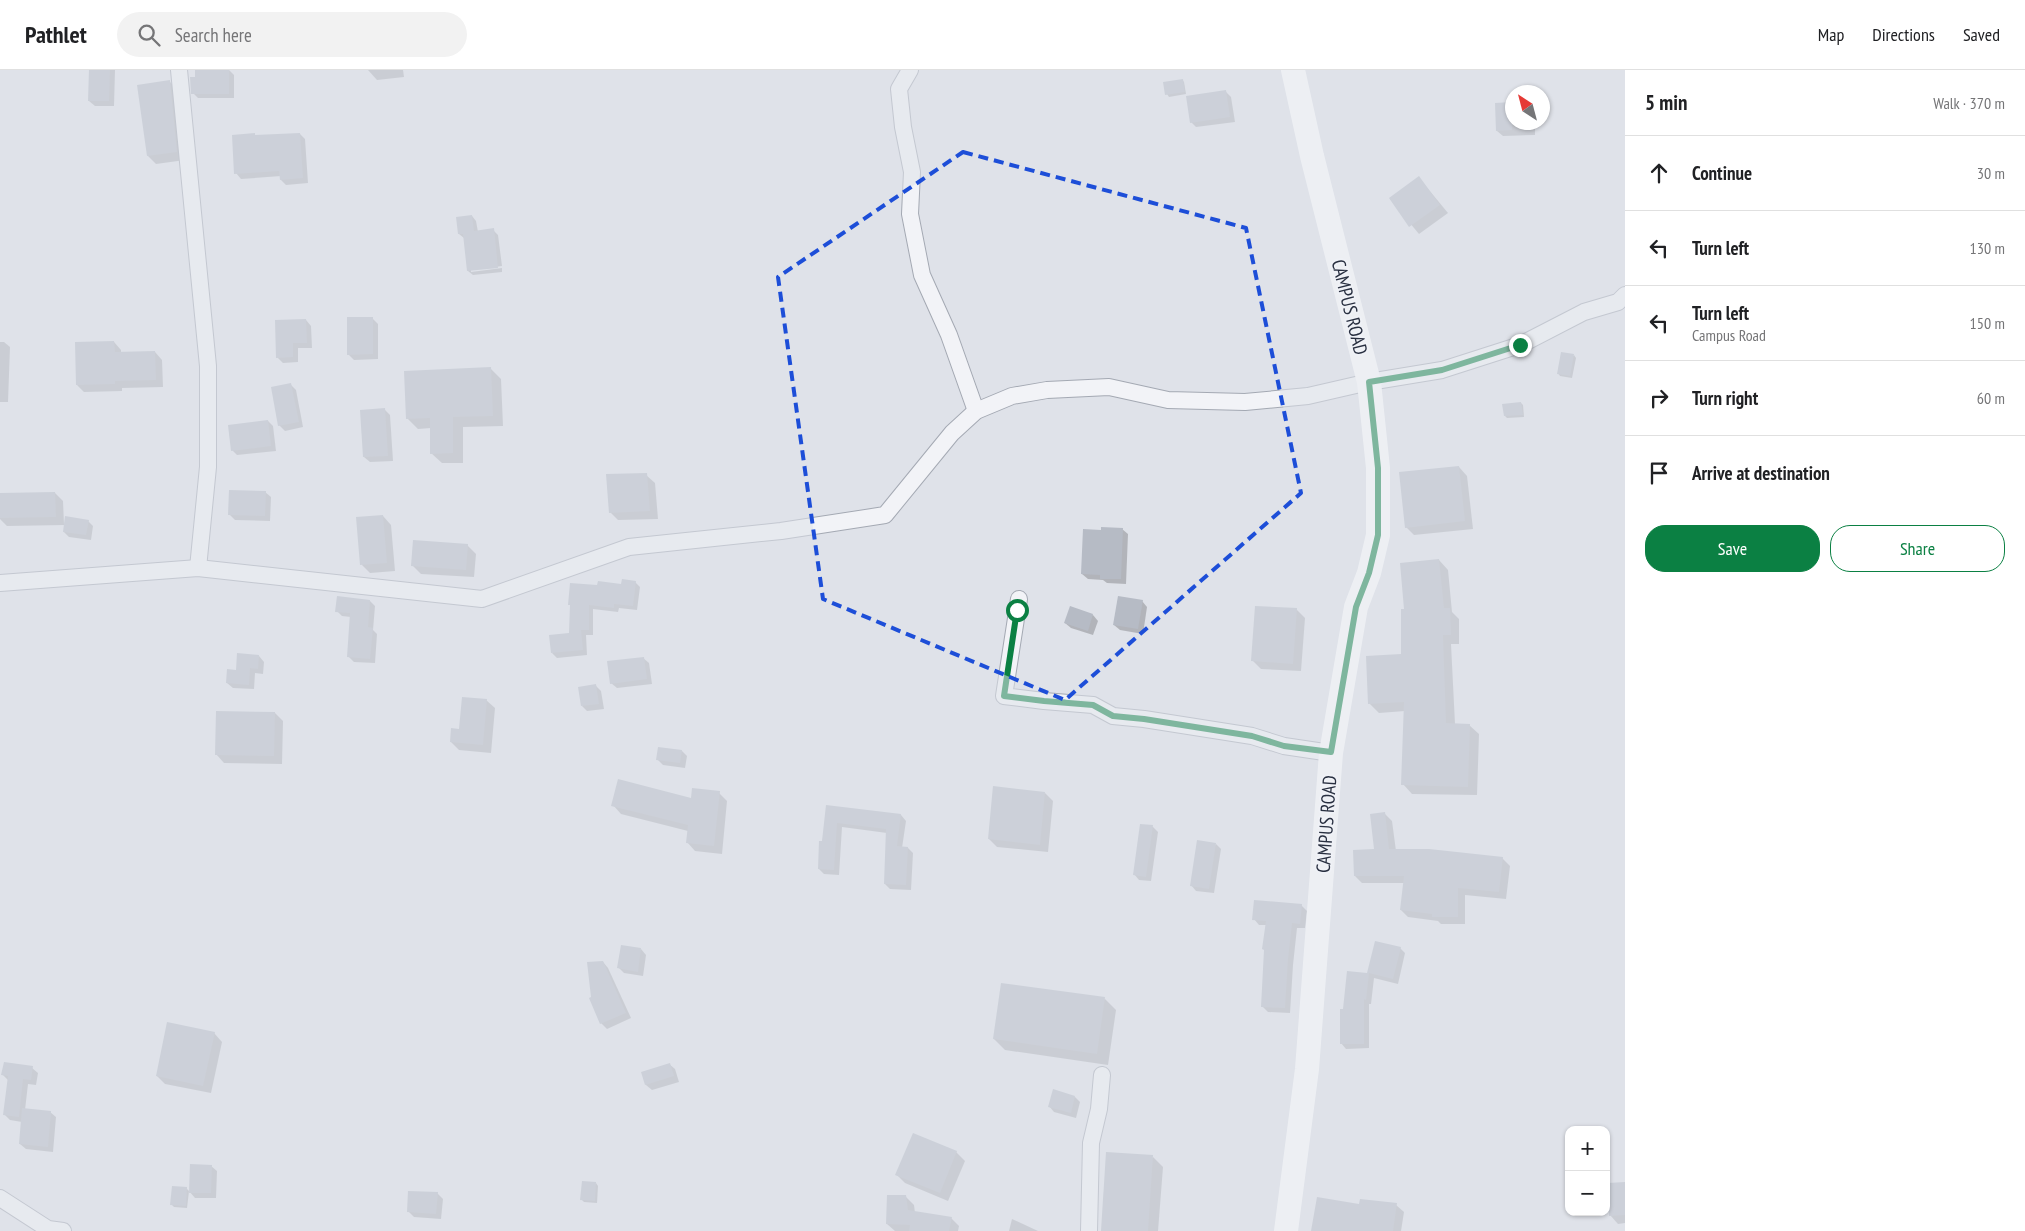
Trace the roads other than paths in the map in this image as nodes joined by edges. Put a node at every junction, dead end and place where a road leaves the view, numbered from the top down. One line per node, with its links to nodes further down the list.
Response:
1 (179, 70): 7 (street)
2 (910, 70): 6 (street)
3 (1293, 70): 5 (street, CAMPUS ROAD)
4 (1625, 295): 5 (street)
5 (1369, 382): 6 (street); 10 (street, CAMPUS ROAD)
6 (976, 411): 7 (street)
7 (198, 568): 8 (street)
8 (0, 582)
9 (1020, 599): 10 (street)
10 (1331, 752): 15 (street, CAMPUS ROAD)
11 (1102, 1075): 14 (street)
12 (0, 1198): 13 (street)
13 (63, 1231)
14 (1090, 1231)
15 (1286, 1231)

